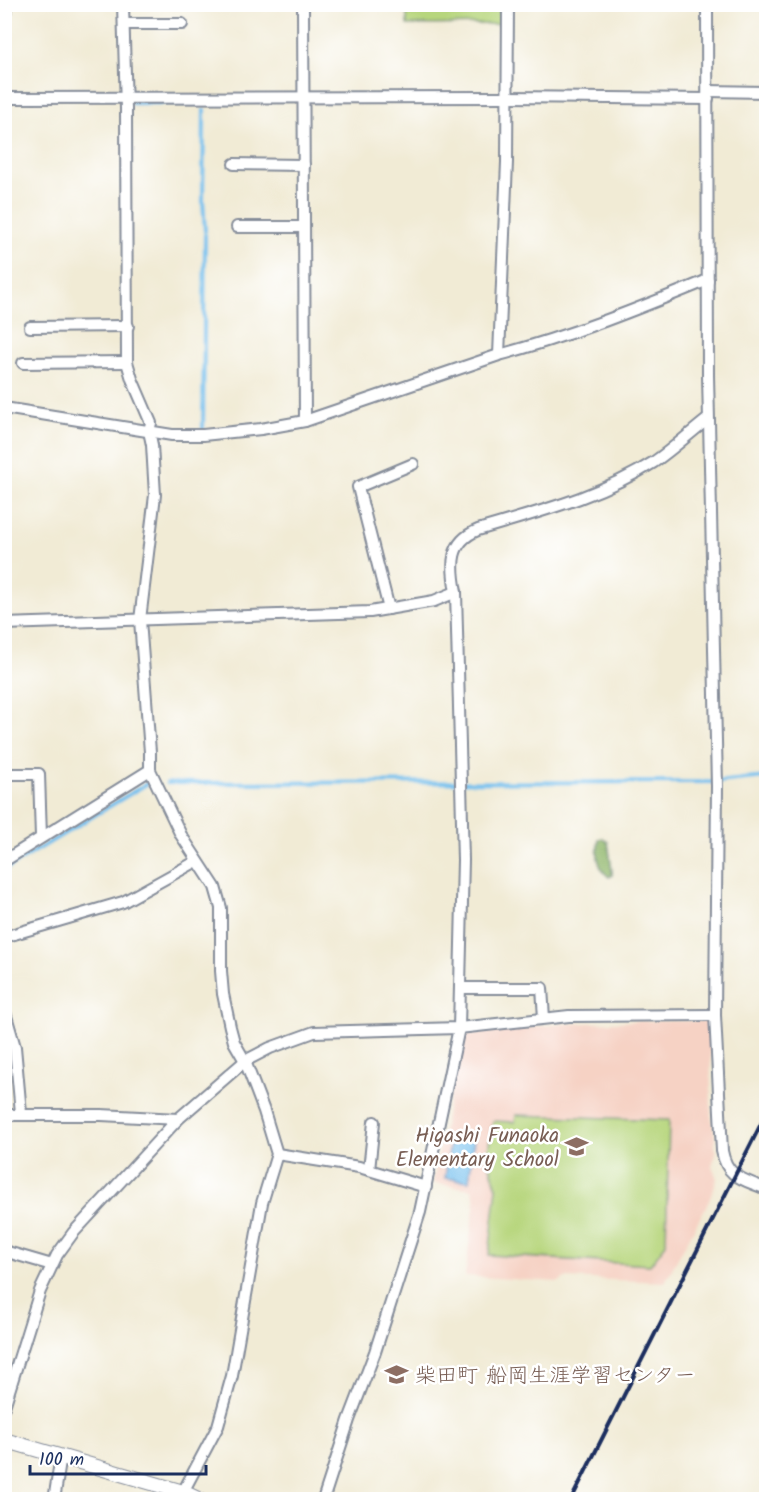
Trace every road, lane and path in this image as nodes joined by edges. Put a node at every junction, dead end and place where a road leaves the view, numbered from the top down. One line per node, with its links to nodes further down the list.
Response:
1 (123, 4): 5 (street)
2 (303, 4): 12 (street)
3 (508, 4): 9 (street)
4 (707, 4): 8 (street)
5 (125, 24): 6 (street); 11 (street)
6 (182, 24)
7 (766, 92): 8 (street)
8 (708, 95): 9 (street); 17 (street)
9 (508, 97): 12 (street); 20 (street)
10 (4, 98): 11 (street)
11 (125, 98): 12 (street); 18 (street)
12 (303, 99): 14 (street)
13 (234, 164): 14 (street)
14 (304, 165): 15 (street)
15 (304, 226): 16 (street); 25 (street)
16 (237, 227)
17 (708, 280): 20 (street); 24 (street)
18 (128, 326): 19 (street); 21 (street)
19 (30, 327)
20 (499, 355): 25 (street)
21 (127, 362): 22 (street); 26 (street)
22 (23, 363)
23 (4, 408): 26 (street)
24 (708, 419): 28 (street); 40 (street)
25 (305, 421): 26 (street)
26 (149, 431): 30 (street)
27 (413, 464): 29 (street)
28 (456, 592): 29 (street); 38 (street)
29 (388, 609): 30 (street)
30 (140, 620): 31 (street); 32 (street)
31 (4, 624)
32 (150, 770): 34 (street); 36 (street)
33 (4, 774): 34 (street)
34 (41, 837): 35 (street)
35 (4, 861)
36 (197, 861): 37 (street); 43 (street)
37 (4, 937)
38 (460, 988): 41 (street); 42 (street)
39 (4, 1009): 44 (street)
40 (715, 1015): 41 (street); 51 (street)
41 (544, 1018): 42 (street)
42 (459, 1028): 43 (street); 50 (street)
43 (245, 1061): 46 (street); 48 (street)
44 (21, 1113): 45 (street); 46 (street)
45 (4, 1115)
46 (178, 1119): 53 (street)
47 (374, 1122): 49 (street)
48 (277, 1154): 49 (street); 57 (street)
49 (369, 1170): 50 (street)
50 (426, 1187): 60 (street)
51 (766, 1189)
52 (4, 1251): 53 (street)
53 (52, 1265): 54 (street)
54 (4, 1407)
55 (4, 1440): 56 (street)
56 (61, 1456): 57 (street); 58 (street)
57 (183, 1492): 59 (street)
58 (54, 1500)
59 (200, 1500)
60 (323, 1500)

